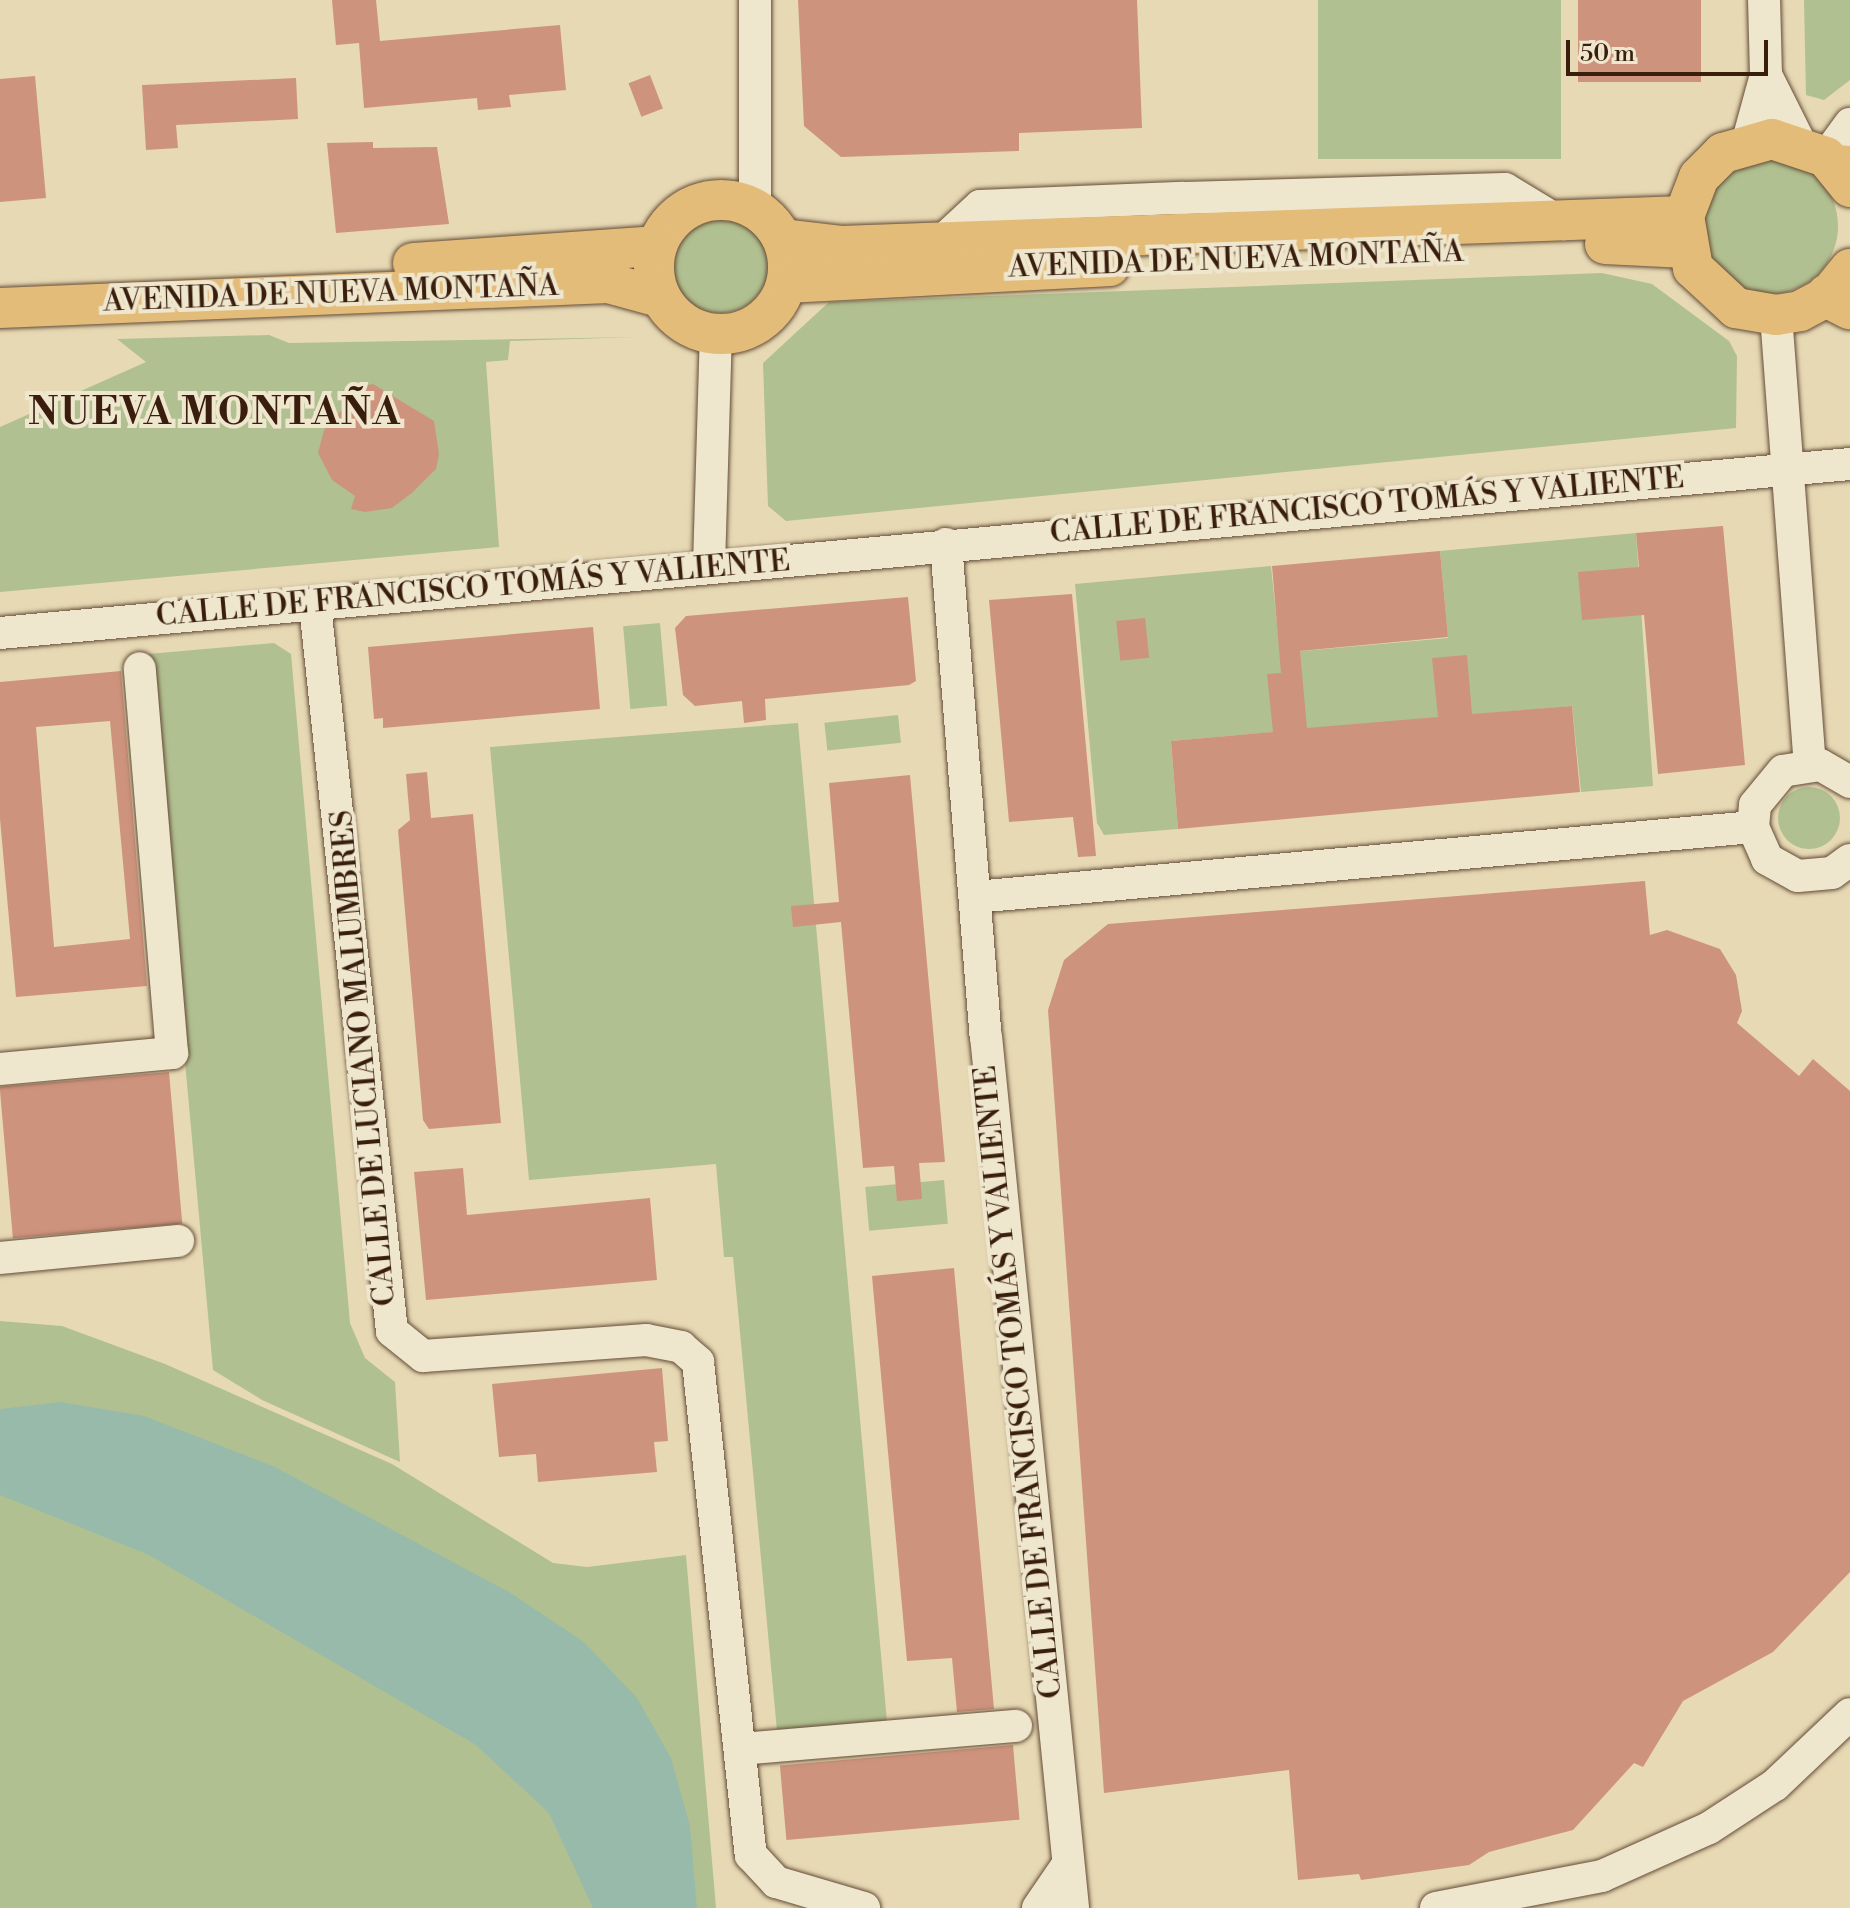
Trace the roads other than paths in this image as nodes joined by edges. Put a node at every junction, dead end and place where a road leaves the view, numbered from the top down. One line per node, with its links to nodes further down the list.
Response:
1 (755, 0): 7 (street)
2 (1764, 0): 3 (street)
3 (1766, 75): 5 (street); 6 (street)
4 (1850, 124): 6 (street)
5 (1747, 144): 6 (main road); 8 (main road)
6 (1833, 164)
7 (755, 208): 9 (main road); 10 (main road)
8 (1685, 232): 9 (main road, AVENIDA DE NUEVA MONTAÑA); 12 (main road, AVENIDA DE NUEVA MONTAÑA); 16 (main road)
9 (783, 239): 12 (main road)
10 (656, 246): 11 (main road, AVENIDA DE NUEVA MONTAÑA); 14 (main road)
11 (0, 282)
12 (787, 283): 17 (main road)
13 (1843, 291): 16 (main road)
14 (660, 297): 15 (main road, AVENIDA DE NUEVA MONTAÑA); 17 (main road)
15 (0, 308)
16 (1776, 315): 19 (street)
17 (716, 336): 21 (street)
18 (1850, 464): 19 (street, CALLE DE FRANCISCO TOMÁS Y VALIENTE)
19 (1788, 467): 20 (street, CALLE DE FRANCISCO TOMÁS Y VALIENTE); 25 (street)
20 (946, 544): 21 (street, CALLE DE FRANCISCO TOMÁS Y VALIENTE); 29 (street, CALLE DE FRANCISCO TOMÁS Y VALIENTE)
21 (709, 566): 22 (street, CALLE DE FRANCISCO TOMÁS Y VALIENTE)
22 (315, 605): 23 (street, CALLE DE FRANCISCO TOMÁS Y VALIENTE); 35 (street, CALLE DE LUCIANO MALUMBRES)
23 (0, 633)
24 (140, 668): 30 (street)
25 (1810, 764): 26 (street); 27 (street)
26 (1850, 782)
27 (1753, 827): 28 (street); 29 (street)
28 (1850, 860)
29 (975, 897): 36 (street, CALLE DE FRANCISCO TOMÁS Y VALIENTE)
30 (0, 1069)
31 (178, 1241): 32 (street)
32 (0, 1258)
33 (1850, 1714): 40 (street)
34 (1016, 1726): 35 (street)
35 (740, 1749): 37 (street, CALLE DE LUCIANO MALUMBRES)
36 (1066, 1867): 38 (street); 39 (street, CALLE DE FRANCISCO TOMÁS Y VALIENTE)
37 (864, 1908)
38 (1038, 1908)
39 (1073, 1908)
40 (1436, 1908)

